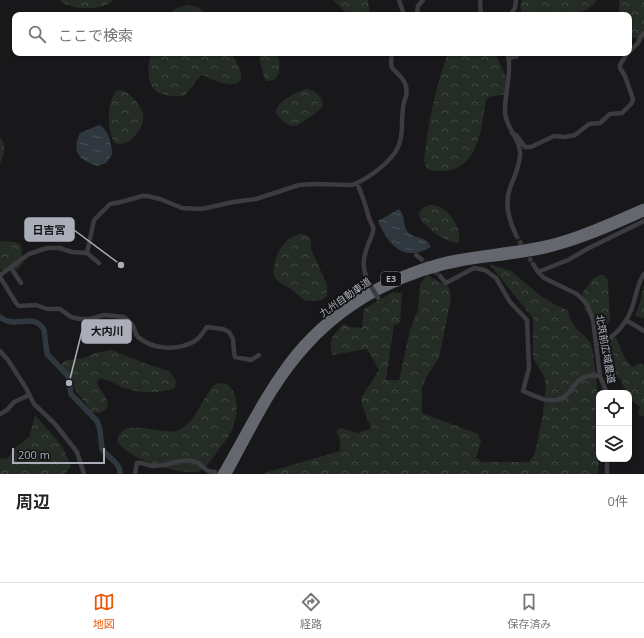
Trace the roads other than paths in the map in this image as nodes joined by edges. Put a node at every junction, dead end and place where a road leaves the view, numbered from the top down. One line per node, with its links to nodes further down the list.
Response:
1 (399, 0): 5 (street)
2 (423, 0): 6 (street)
3 (480, 0): 7 (street)
4 (516, 0): 8 (street)
5 (403, 12)
6 (417, 12)
7 (480, 12)
8 (512, 12)
9 (644, 33): 10 (street)
10 (632, 48)
11 (392, 56): 15 (street)
12 (508, 56): 14 (street)
13 (626, 56): 14 (street)
14 (512, 133): 19 (street)
15 (357, 183): 20 (street); 29 (street, bridge)
16 (644, 208): 40 (highway, 九州自動車道 / E3)
17 (644, 213): 43 (highway, 九州自動車道 / E3)
18 (644, 221): 24 (street)
19 (516, 235)
20 (87, 253): 21 (street); 23 (street)
21 (99, 263)
22 (533, 264): 24 (street, 北筑前広域農道)
23 (10, 268): 26 (street); 28 (street)
24 (538, 272): 32 (street, 北筑前広域農道)
25 (644, 274): 30 (street)
26 (0, 276): 34 (street)
27 (440, 276): 35 (street)
28 (21, 283)
29 (378, 298)
30 (626, 320): 31 (street); 32 (street)
31 (644, 331)
32 (596, 344): 35 (street, 北筑前広域農道)
33 (0, 351): 37 (street)
34 (259, 355)
35 (600, 376): 36 (street, 北筑前広域農道)
36 (606, 390)
37 (29, 395): 38 (street); 41 (street)
38 (0, 414)
39 (607, 462): 44 (street)
40 (218, 473): 42 (street)
41 (84, 474)
42 (135, 474)
43 (228, 474)
44 (607, 474)

